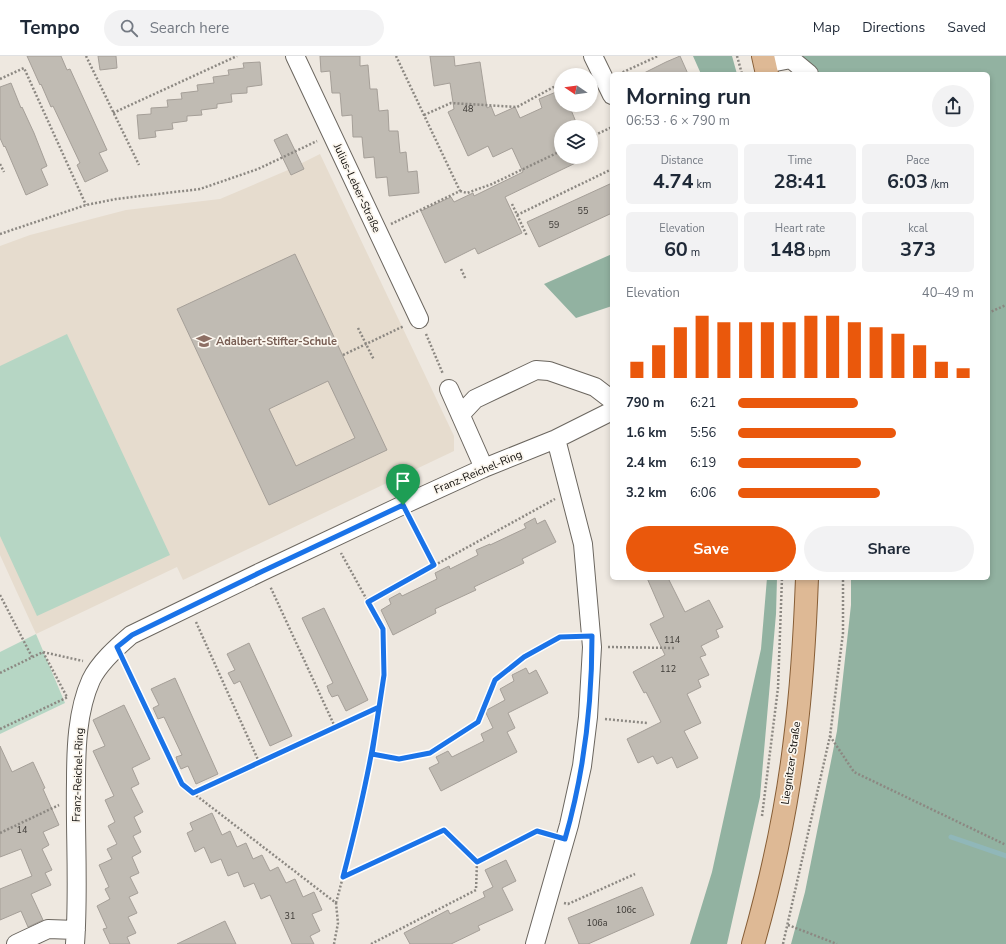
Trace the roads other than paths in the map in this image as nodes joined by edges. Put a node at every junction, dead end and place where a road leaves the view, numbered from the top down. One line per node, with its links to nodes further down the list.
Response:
1 (295, 56): 6 (street, Julius-Leber-Straße)
2 (593, 56): 5 (street)
3 (765, 65): 4 (street)
4 (807, 72)
5 (610, 91)
6 (419, 319)
7 (449, 389): 10 (street)
8 (610, 398): 10 (street)
9 (610, 412): 11 (street, Franz-Reichel-Ring)
10 (461, 414): 12 (street)
11 (556, 439): 12 (street, Franz-Reichel-Ring); 16 (street)
12 (484, 468): 14 (street, Franz-Reichel-Ring)
13 (807, 580): 17 (main road, Liegnitzer Straße)
14 (76, 937): 15 (street)
15 (16, 944)
16 (535, 944)
17 (753, 944)

